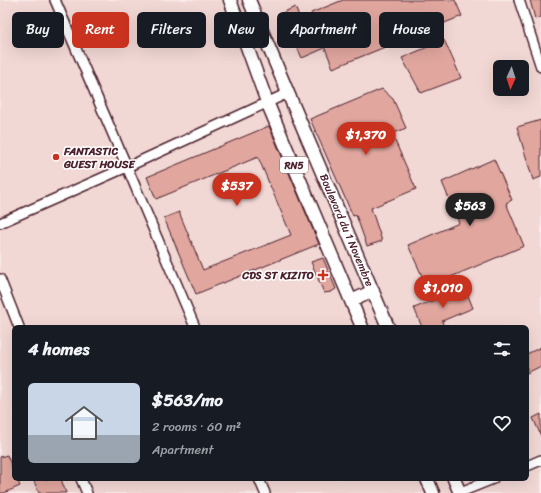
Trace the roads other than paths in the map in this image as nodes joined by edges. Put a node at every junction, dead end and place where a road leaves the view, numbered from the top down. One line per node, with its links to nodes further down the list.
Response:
1 (55, 0): 8 (lane)
2 (230, 0): 7 (main road, RN5)
3 (249, 0): 6 (main road, Boulevard du 1 Novembre / RN5)
4 (518, 0): 5 (lane)
5 (541, 67)
6 (288, 93): 7 (lane); 11 (main road, Boulevard du 1 Novembre / RN5)
7 (267, 102): 8 (lane); 12 (main road, RN5)
8 (127, 167): 9 (lane); 14 (lane)
9 (0, 223)
10 (0, 279): 13 (lane)
11 (373, 292): 12 (main road); 16 (main road, Boulevard du 1 Novembre / RN5)
12 (351, 301): 15 (main road, RN5)
13 (18, 325)
14 (194, 325)
15 (361, 325)
16 (387, 325)
17 (541, 460): 18 (lane)
18 (529, 465)
19 (82, 481): 24 (lane)
20 (260, 481): 25 (lane)
21 (428, 481): 26 (main road)
22 (455, 481): 27 (main road)
23 (488, 481): 27 (lane)
24 (87, 493)
25 (265, 493)
26 (433, 493)
27 (459, 493)

